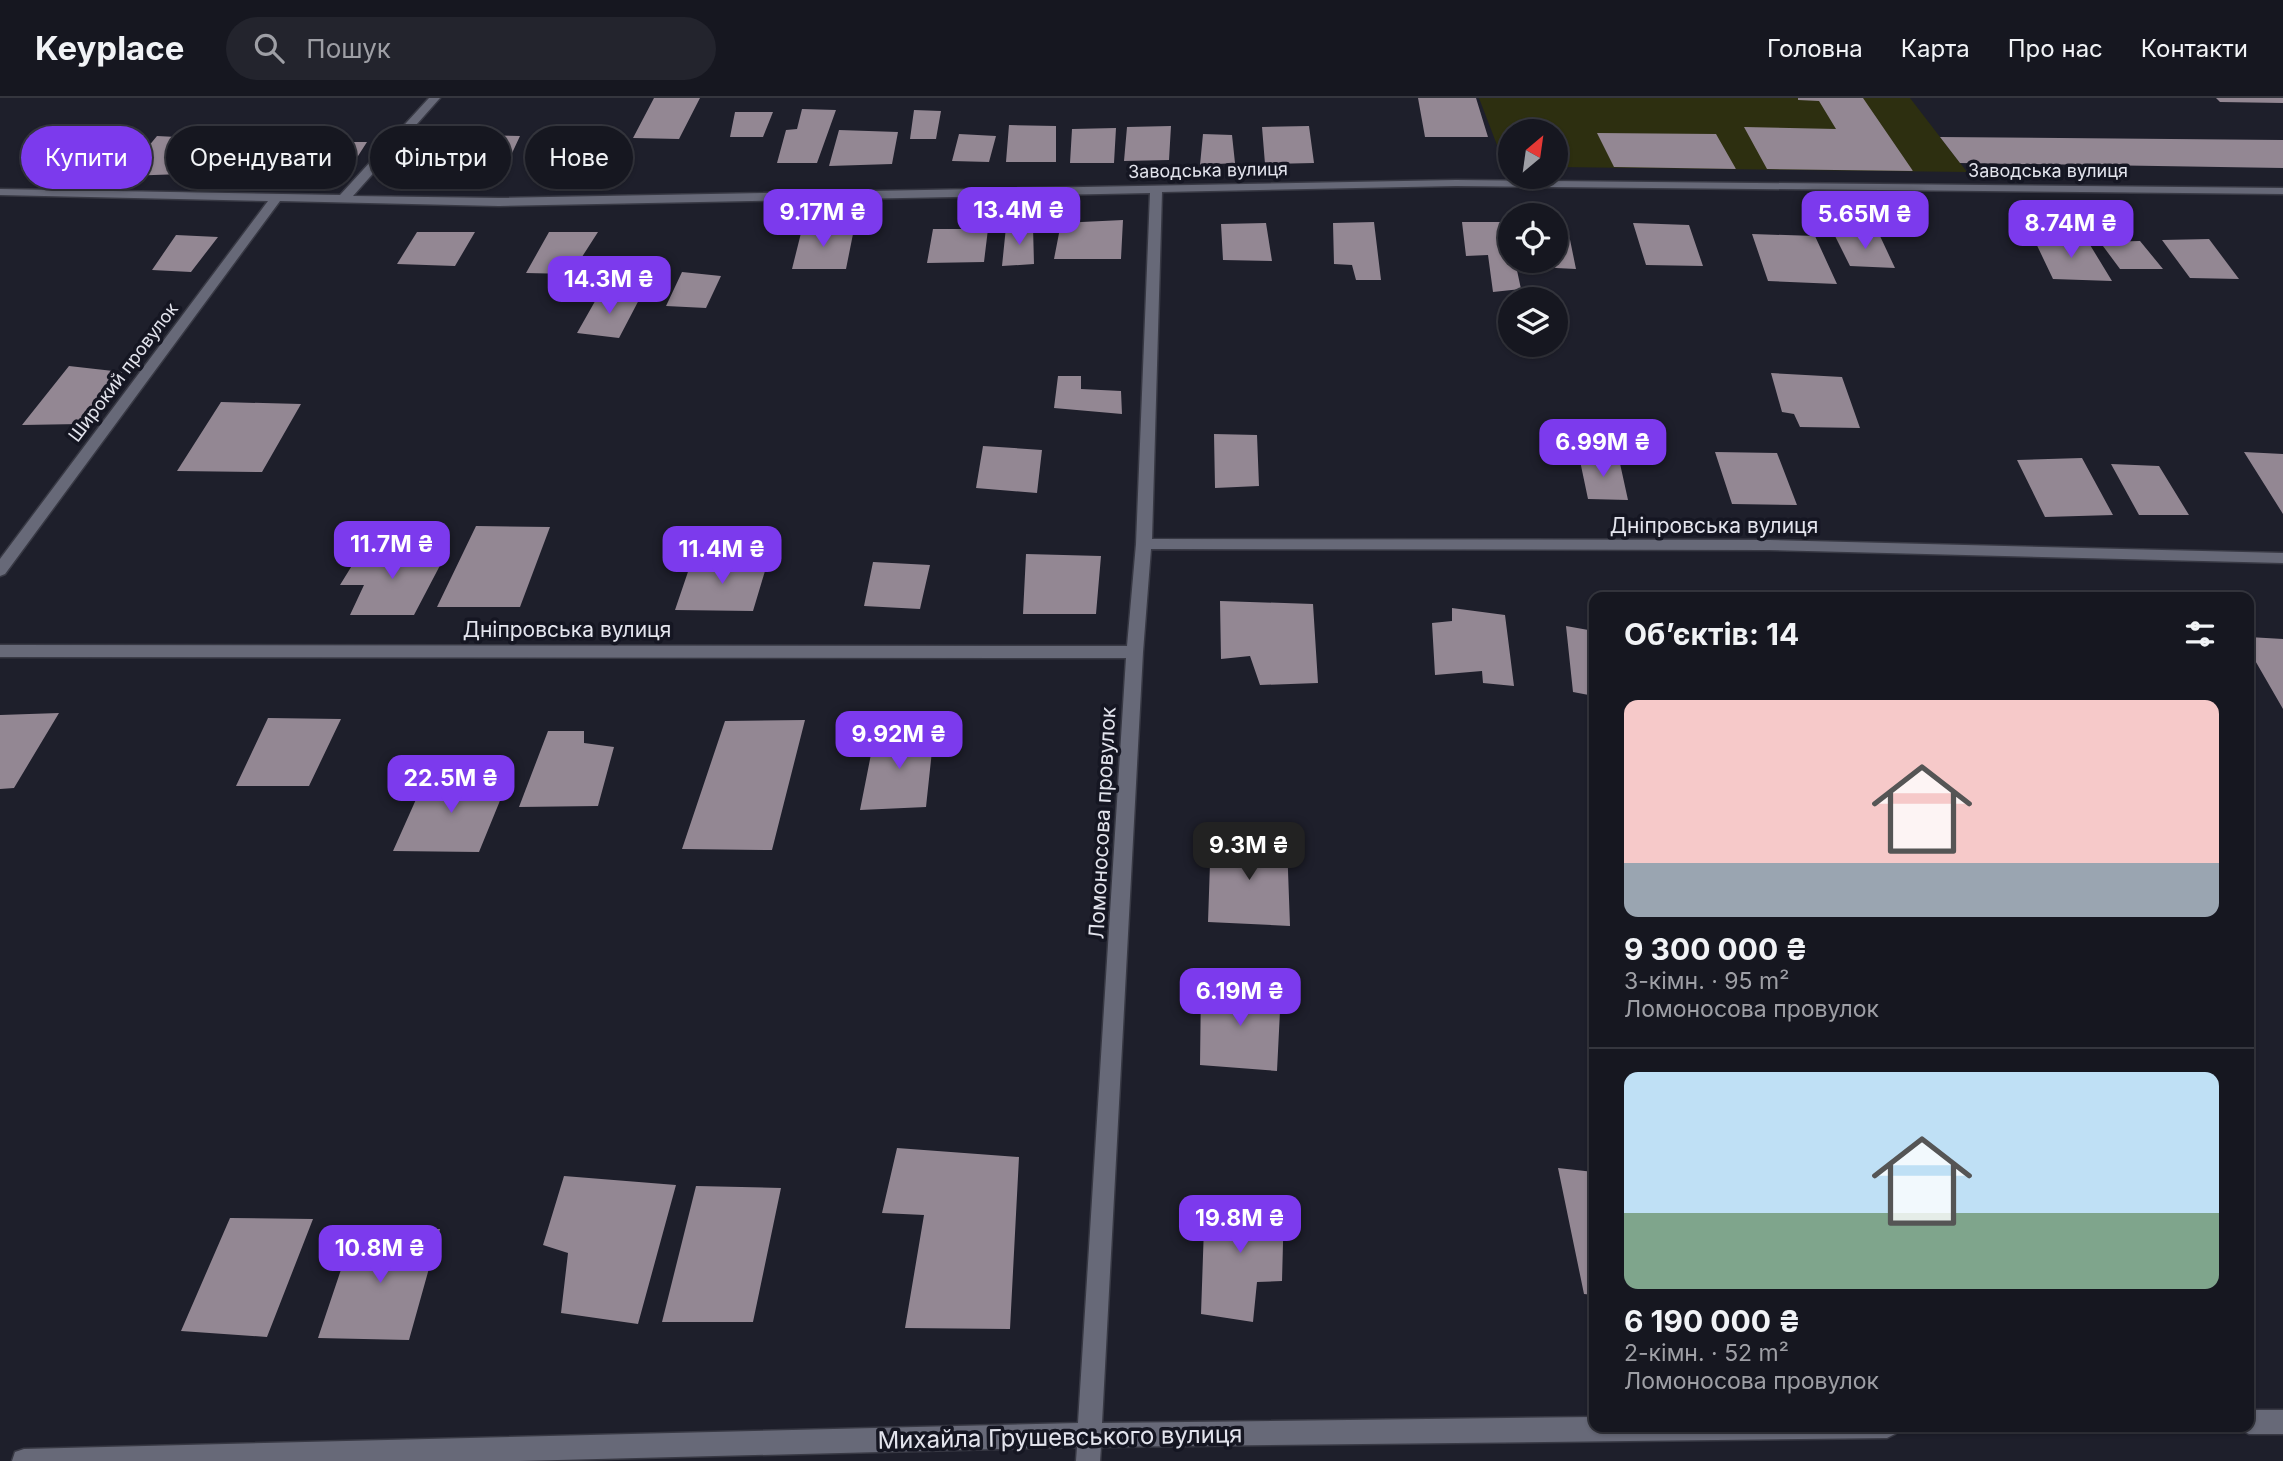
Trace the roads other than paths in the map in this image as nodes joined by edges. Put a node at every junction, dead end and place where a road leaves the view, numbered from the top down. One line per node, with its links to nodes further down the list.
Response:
1 (435, 98): 6 (street)
2 (1156, 188): 3 (street, Заводська вулиця); 6 (street, Заводська вулиця); 7 (street, Ломоносова провулок)
3 (2283, 191)
4 (0, 192): 5 (street, Заводська вулиця)
5 (277, 197): 6 (street, Заводська вулиця); 9 (street, Широкий провулок)
6 (344, 198)
7 (1144, 544): 8 (street, Дніпровська вулиця); 11 (street, Ломоносова провулок)
8 (2283, 558)
9 (0, 570)
10 (0, 652): 11 (street, Дніпровська вулиця)
11 (1135, 652): 15 (street, Ломоносова провулок)
12 (2254, 1422): 13 (street)
13 (2283, 1422)
14 (1589, 1429): 15 (street, Михайла Грушевського вулиця)
15 (1090, 1435): 16 (street, Михайла Грушевського вулиця); 17 (street, Ломоносова провулок)
16 (24, 1461)
17 (1088, 1461)

